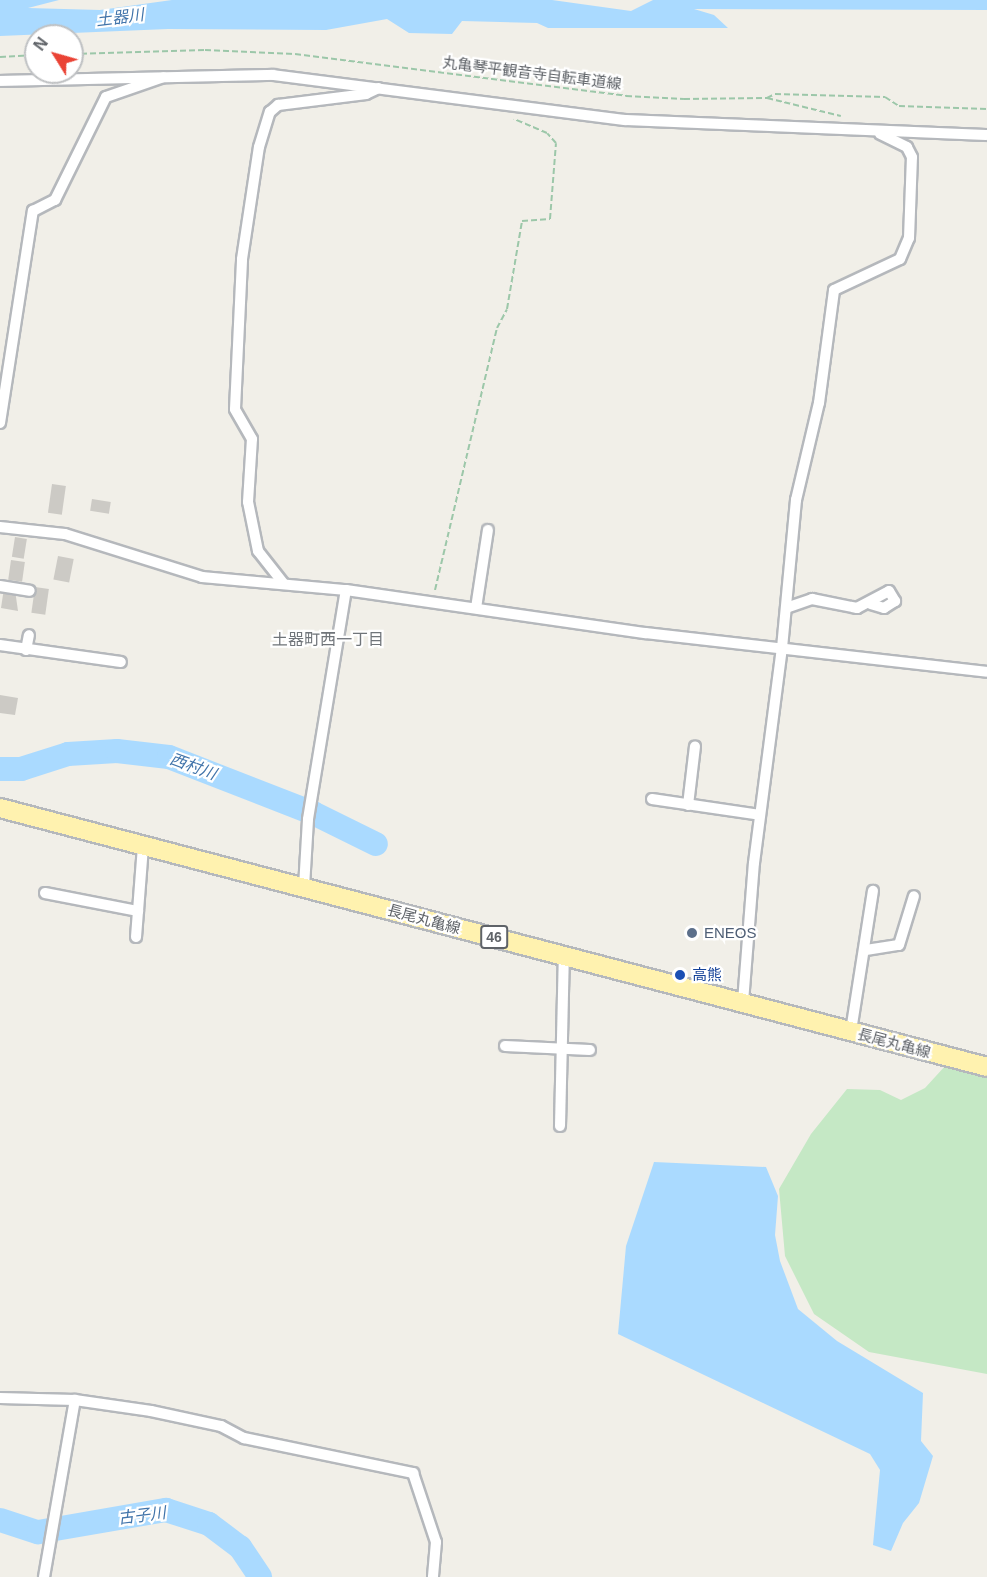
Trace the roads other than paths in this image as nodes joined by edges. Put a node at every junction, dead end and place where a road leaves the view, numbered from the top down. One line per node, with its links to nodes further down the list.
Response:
1 (165, 76): 2 (street); 3 (street); 6 (street)
2 (0, 81)
3 (381, 88): 4 (street); 9 (street)
4 (875, 132): 5 (street); 15 (street)
5 (987, 135)
6 (0, 423)
7 (0, 527): 9 (street)
8 (488, 530): 14 (street)
9 (284, 584): 11 (street)
10 (0, 586): 12 (street)
11 (346, 590): 14 (street); 28 (street)
12 (30, 591)
13 (870, 604): 15 (street)
14 (476, 608): 18 (street)
15 (786, 608): 18 (street)
16 (29, 635): 19 (street)
17 (0, 645): 19 (street)
18 (782, 648): 21 (street); 26 (street)
19 (26, 650): 20 (street)
20 (121, 662)
21 (987, 672)
22 (695, 746): 24 (street)
23 (652, 799): 24 (street)
24 (688, 805): 26 (street)
25 (0, 808): 27 (main road, 長尾丸亀線 / 46)
26 (760, 815): 36 (street)
27 (143, 845): 28 (main road, 長尾丸亀線 / 46); 32 (street)
28 (304, 887): 35 (main road, 長尾丸亀線 / 46)
29 (873, 891): 34 (street)
30 (45, 893): 32 (street)
31 (914, 896): 34 (street)
32 (138, 911): 33 (street)
33 (136, 938)
34 (866, 950): 37 (street)
35 (564, 956): 36 (main road, 長尾丸亀線 / 46); 39 (street)
36 (743, 1002): 37 (main road, 長尾丸亀線 / 46)
37 (850, 1031): 41 (main road, 長尾丸亀線 / 46)
38 (505, 1046): 39 (street)
39 (564, 1049): 40 (street); 42 (street)
40 (590, 1050)
41 (987, 1067)
42 (560, 1126)
43 (0, 1398): 44 (street)
44 (75, 1400): 45 (street); 46 (street)
45 (44, 1577)
46 (433, 1577)

